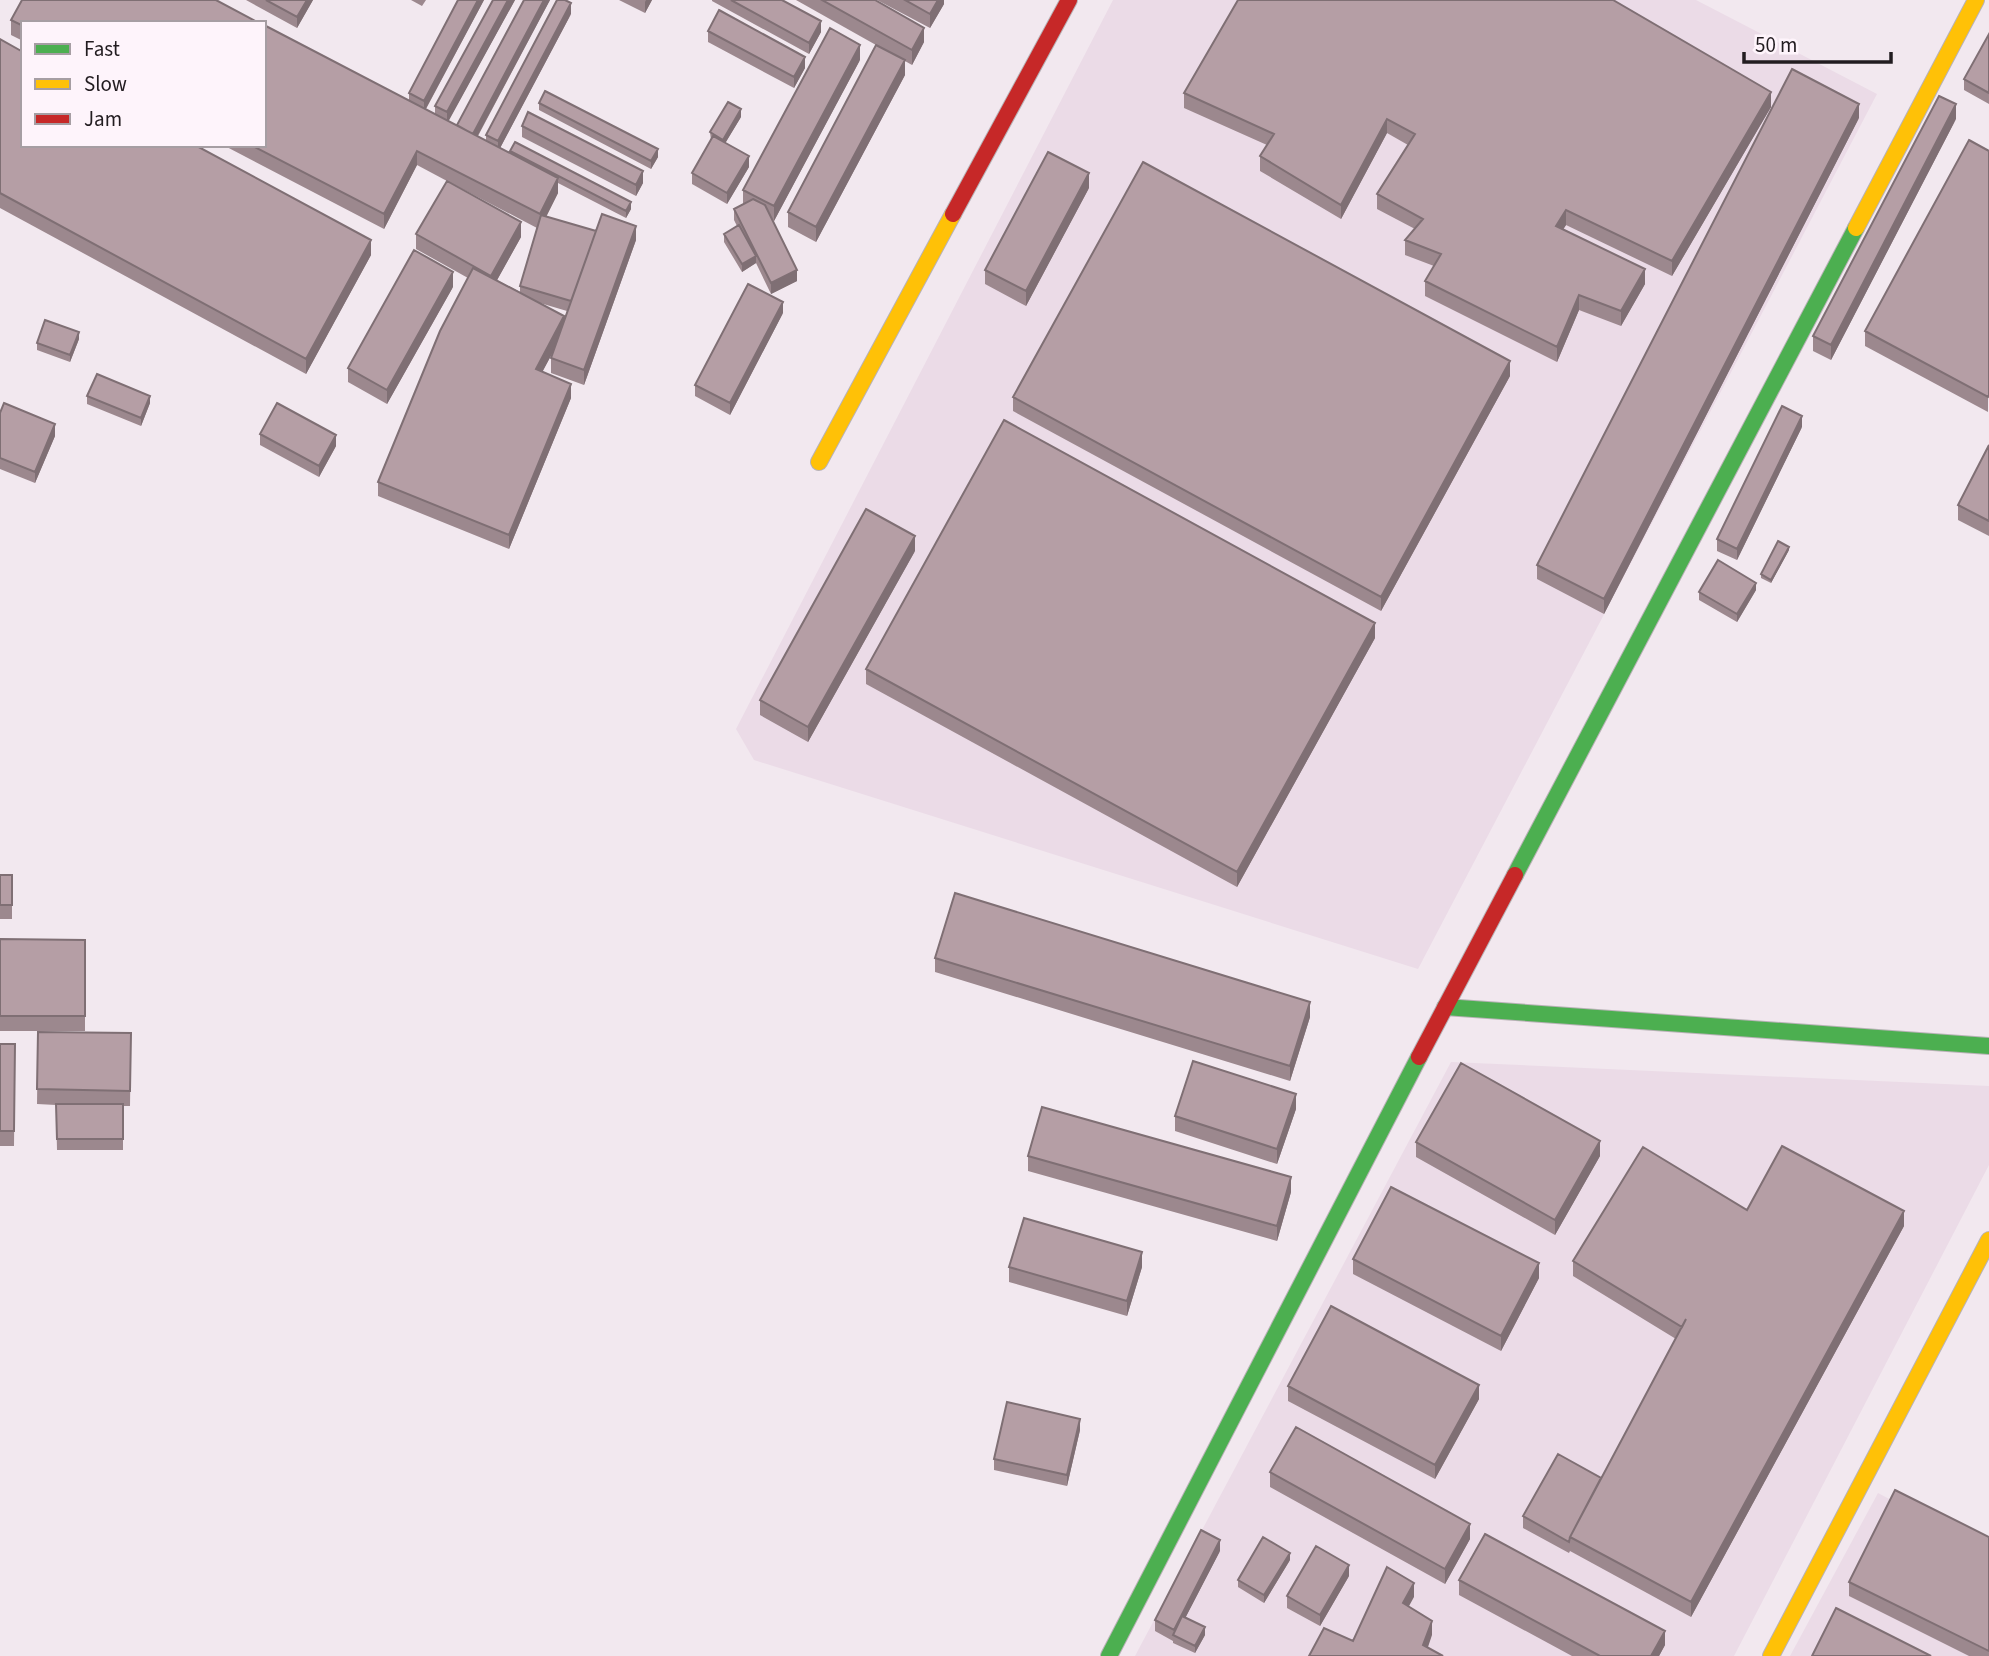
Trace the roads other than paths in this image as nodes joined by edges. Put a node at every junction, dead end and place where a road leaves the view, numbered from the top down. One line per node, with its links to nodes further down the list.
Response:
1 (1069, 0): 3 (street)
2 (1976, 0): 4 (street)
3 (819, 462)
4 (1446, 1007): 5 (street); 7 (street)
5 (1989, 1045)
6 (1989, 1240): 8 (street)
7 (1109, 1656)
8 (1771, 1656)

